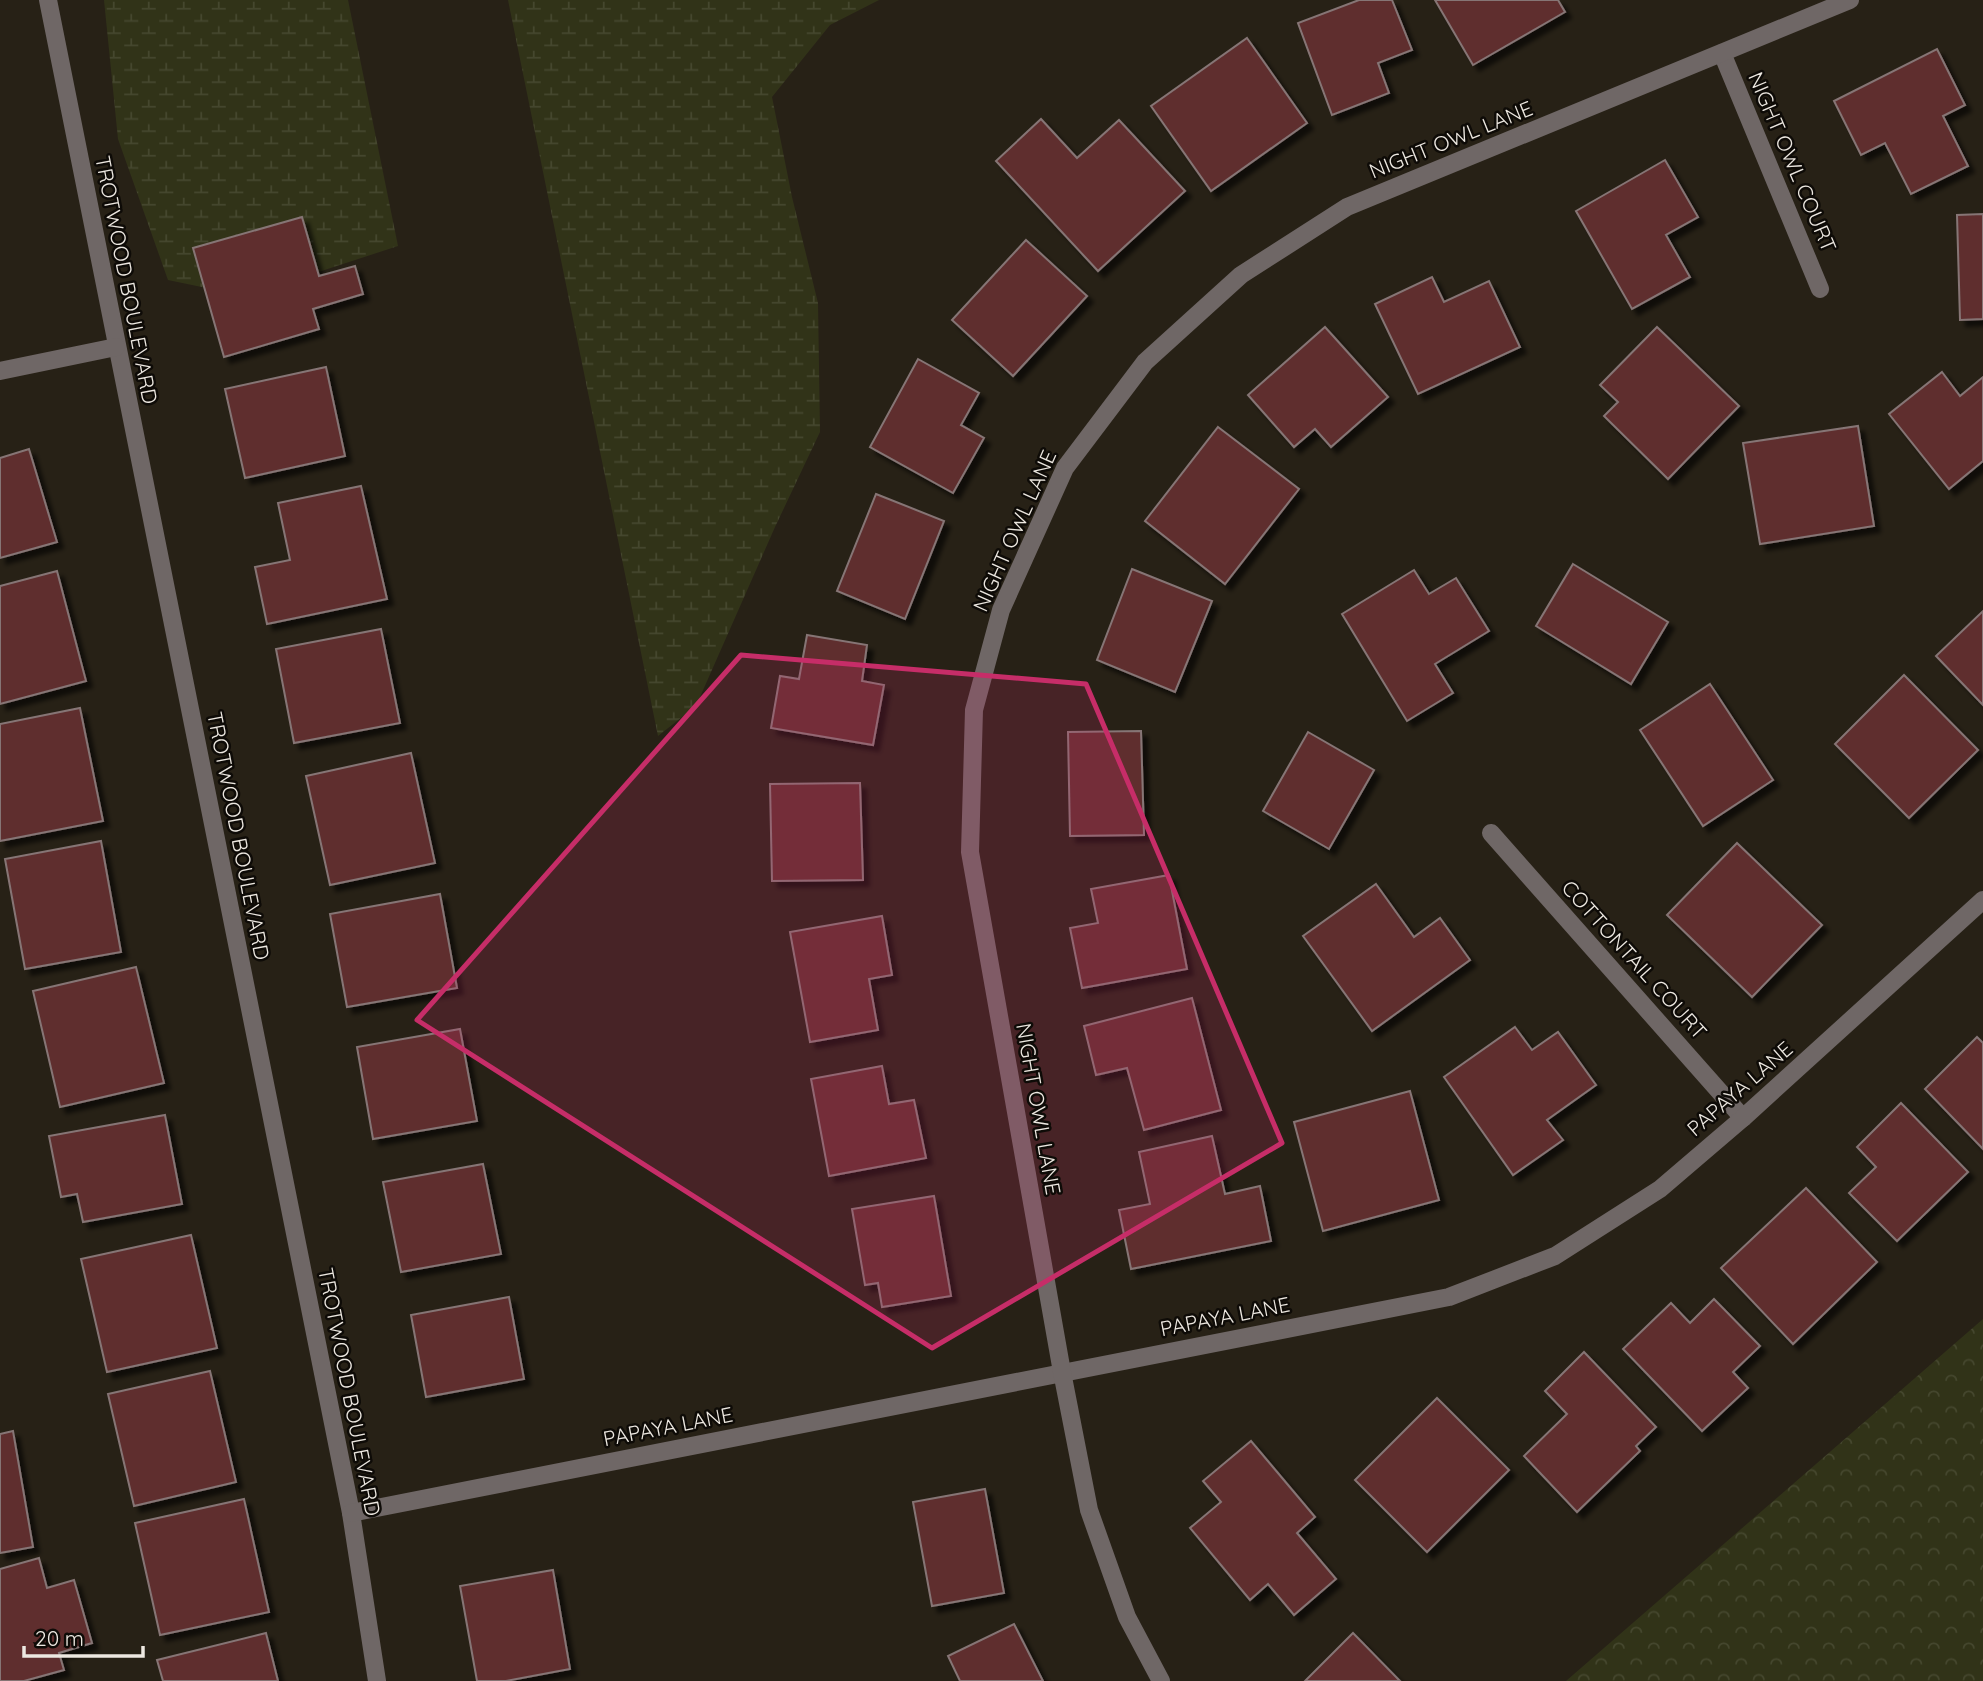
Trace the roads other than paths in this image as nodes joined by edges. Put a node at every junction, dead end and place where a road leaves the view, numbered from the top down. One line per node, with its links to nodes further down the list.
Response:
1 (48, 0): 5 (street, TROTWOOD BOULEVARD)
2 (1850, 0): 3 (street, NIGHT OWL LANE)
3 (1722, 53): 4 (street, NIGHT OWL COURT); 10 (street, NIGHT OWL LANE)
4 (1820, 289)
5 (116, 347): 6 (street); 11 (street, TROTWOOD BOULEVARD)
6 (0, 371)
7 (1491, 833): 9 (street, COTTONTAIL COURT)
8 (1983, 900): 9 (street, PAPAYA LANE)
9 (1744, 1118): 10 (street, PAPAYA LANE)
10 (1062, 1372): 11 (street, PAPAYA LANE); 13 (street, NIGHT OWL LANE)
11 (351, 1513): 12 (street, TROTWOOD BOULEVARD)
12 (377, 1681)
13 (1161, 1681)

